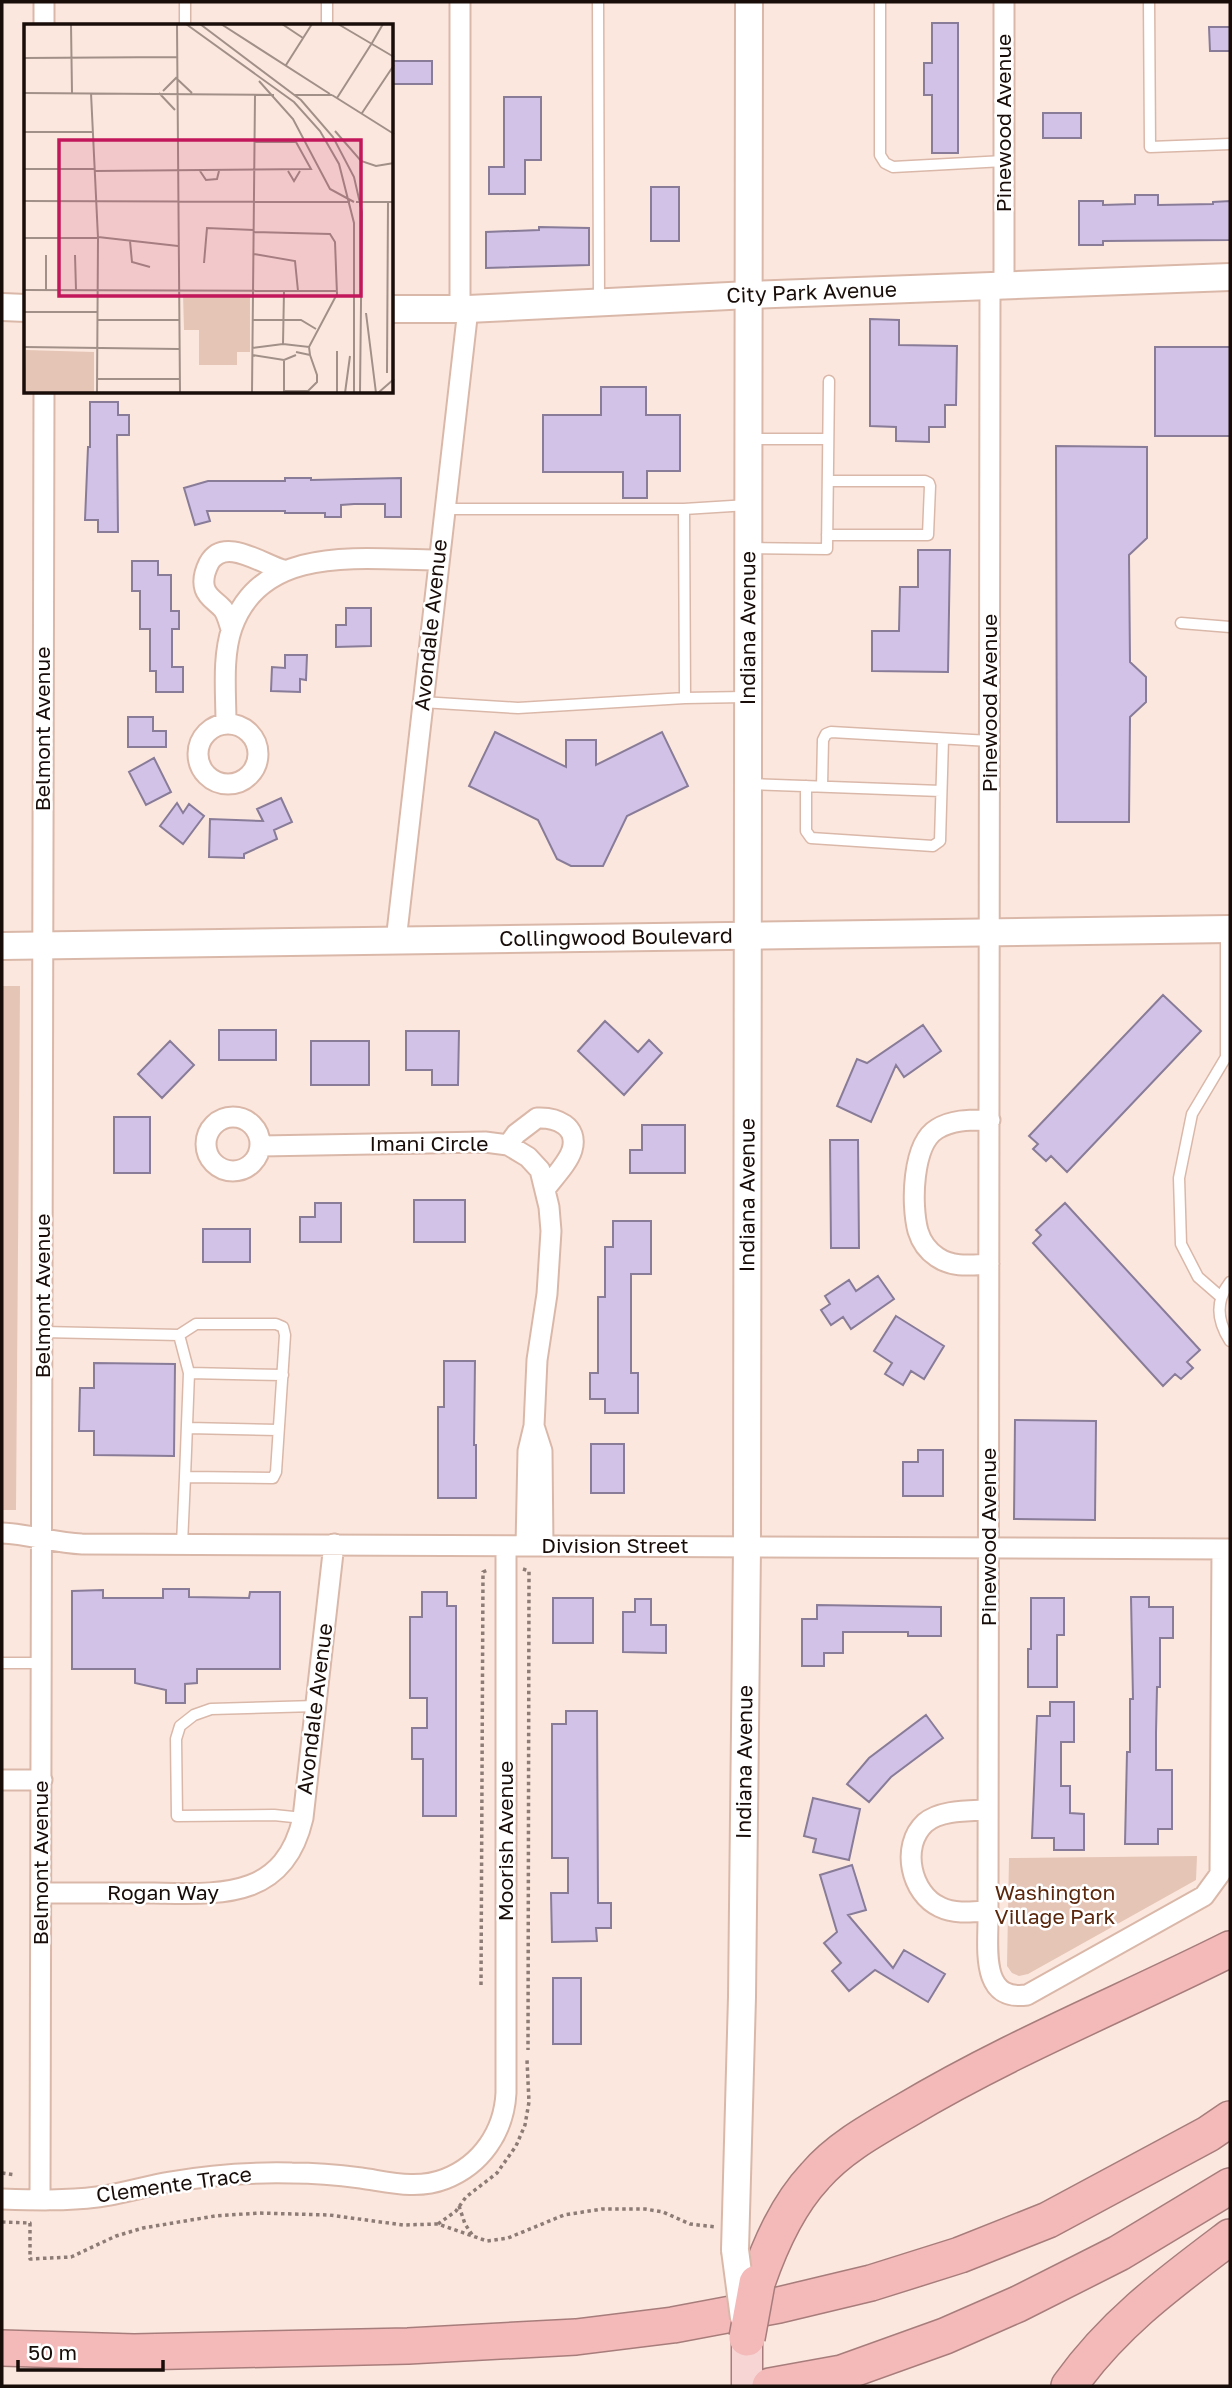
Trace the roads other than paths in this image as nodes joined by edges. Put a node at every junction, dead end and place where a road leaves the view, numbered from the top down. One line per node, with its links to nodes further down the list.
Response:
1 (44, 2): 10 (street)
2 (185, 2): 11 (lane)
3 (327, 2): 12 (lane)
4 (460, 2): 22 (street, Avondale Avenue)
5 (598, 2): 18 (lane)
6 (749, 2): 17 (street, Indiana Avenue)
7 (880, 2): 14 (lane)
8 (1004, 2): 14 (street, Pinewood Avenue)
9 (1149, 2): 13 (lane)
10 (44, 24)
11 (185, 24)
12 (327, 24)
13 (1230, 144)
14 (1004, 161): 16 (street, Pinewood Avenue)
15 (1230, 277): 16 (street, City Park Avenue)
16 (997, 286): 17 (street, City Park Avenue); 43 (street, Pinewood Avenue)
17 (749, 295): 18 (street, City Park Avenue); 25 (street, Indiana Avenue)
18 (598, 304): 22 (street, City Park Avenue)
19 (2, 307): 20 (street)
20 (24, 308)
21 (394, 309): 22 (street, City Park Avenue)
22 (464, 309): 29 (street, Avondale Avenue)
23 (829, 381): 26 (lane)
24 (44, 394): 53 (street, Belmont Avenue)
25 (749, 439): 26 (lane); 28 (street, Indiana Avenue)
26 (828, 439): 27 (lane)
27 (828, 481): 31 (lane); 31 (lane)
28 (749, 505): 30 (lane); 32 (street, Indiana Avenue)
29 (444, 509): 30 (lane); 33 (street, Avondale Avenue)
30 (684, 509): 39 (lane)
31 (827, 535): 32 (lane)
32 (749, 548): 38 (street, Indiana Avenue)
33 (438, 561): 34 (street); 40 (street, Avondale Avenue)
34 (283, 570): 37 (street); 37 (street)
35 (1181, 624): 36 (lane)
36 (1230, 626)
37 (231, 629): 41 (street)
38 (748, 697): 39 (lane); 44 (street, Indiana Avenue)
39 (685, 698): 40 (lane)
40 (422, 702): 51 (street, Avondale Avenue)
41 (226, 724)
42 (943, 739): 43 (lane); 46 (lane); 47 (lane)
43 (990, 741): 49 (street, Pinewood Avenue)
44 (747, 784): 45 (lane); 50 (street, Indiana Avenue)
45 (806, 786): 46 (lane); 47 (lane)
46 (822, 786): 47 (lane)
47 (941, 791)
48 (1228, 929): 49 (street, Collingwood Boulevard); 54 (lane)
49 (990, 933): 50 (street, Collingwood Boulevard); 55 (street, Pinewood Avenue)
50 (747, 934): 51 (street, Collingwood Boulevard); 75 (street, Indiana Avenue)
51 (396, 941): 53 (street, Collingwood Boulevard)
52 (2, 946): 53 (street, Collingwood Boulevard)
53 (43, 946): 62 (street, Belmont Avenue)
54 (1228, 1051): 61 (lane)
55 (990, 1120): 59 (street, Pinewood Avenue); 59 (street)
56 (508, 1145): 57 (street, Imani Circle); 58 (street, Imani Circle); 58 (street)
57 (261, 1146)
58 (546, 1188): 74 (street, Imani Circle)
59 (989, 1264): 76 (street, Pinewood Avenue)
60 (1230, 1282): 61 (lane)
61 (1221, 1297): 64 (lane)
62 (43, 1332): 63 (lane); 71 (street, Belmont Avenue)
63 (179, 1335): 65 (lane); 66 (lane)
64 (1230, 1340)
65 (189, 1373): 66 (lane); 67 (lane)
66 (283, 1375): 68 (lane)
67 (188, 1428): 68 (lane); 69 (lane)
68 (278, 1430): 69 (lane)
69 (185, 1476): 72 (lane)
70 (2, 1533): 71 (street, Division Street)
71 (42, 1539): 72 (street, Division Street); 79 (street, Belmont Avenue)
72 (182, 1544): 73 (street, Division Street)
73 (334, 1544): 74 (street, Division Street); 80 (street, Avondale Avenue)
74 (525, 1546): 75 (street, Division Street); 90 (street, Moorish Avenue)
75 (747, 1547): 76 (street, Division Street); 95 (street, Indiana Avenue, bridge)
76 (989, 1547): 77 (street, Division Street); 83 (street, Pinewood Avenue)
77 (1226, 1549): 87 (street, Pinewood Avenue)
78 (2, 1663): 79 (lane)
79 (42, 1663): 82 (street, Belmont Avenue)
80 (316, 1706): 84 (street, Avondale Avenue); 84 (lane)
81 (2, 1780): 82 (street)
82 (42, 1780): 86 (street, Belmont Avenue)
83 (987, 1810): 87 (street, Pinewood Avenue); 87 (street)
84 (303, 1818): 85 (street, Avondale Avenue)
85 (278, 1867): 86 (street, Rogan Way)
86 (41, 1893): 93 (street, Belmont Avenue)
87 (988, 1911)
88 (1230, 1949): 95 (highway, bridge)
89 (1230, 2119): 96 (highway)
90 (495, 2136): 93 (street, Clemente Trace)
91 (1230, 2186): 98 (highway)
92 (2, 2199): 93 (street, Clemente Trace)
93 (40, 2199)
94 (1230, 2237): 99 (highway)
95 (747, 2338): 97 (main road, Indiana Avenue)
96 (2, 2348)
97 (747, 2386)
98 (770, 2386)
99 (1069, 2386)

